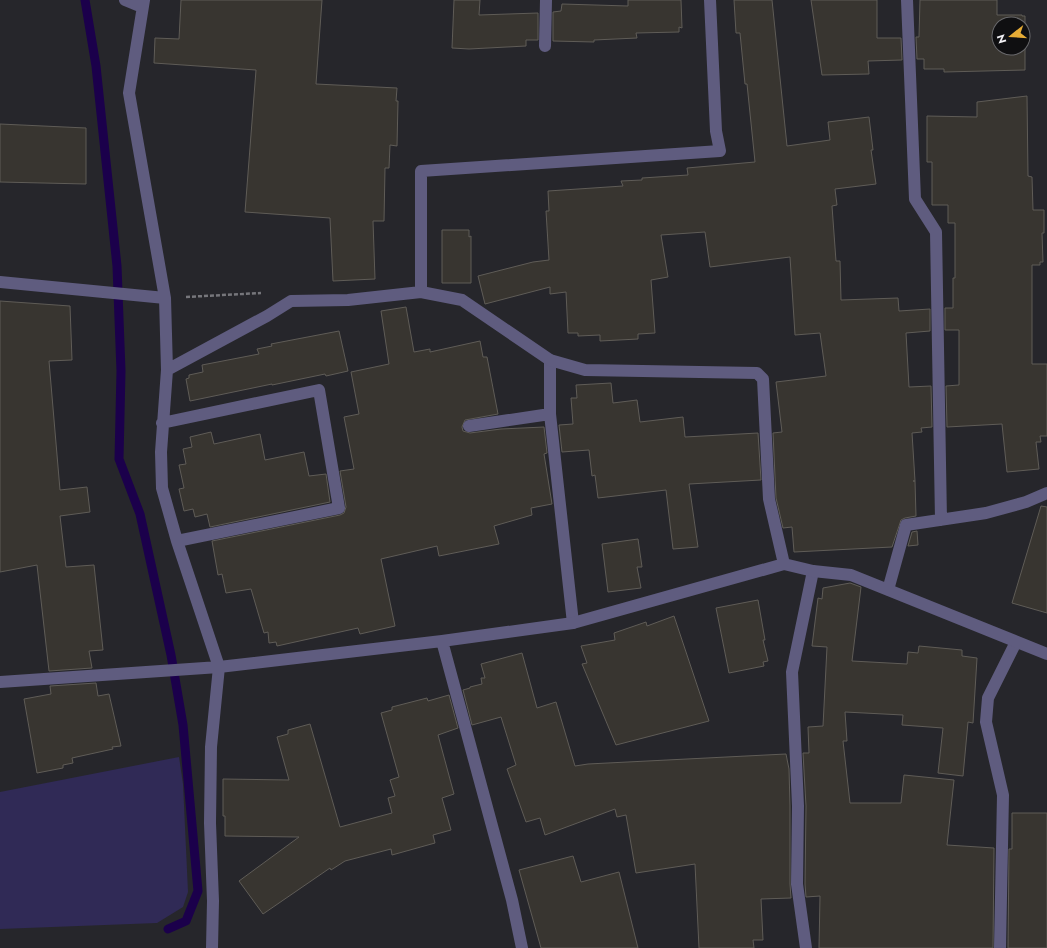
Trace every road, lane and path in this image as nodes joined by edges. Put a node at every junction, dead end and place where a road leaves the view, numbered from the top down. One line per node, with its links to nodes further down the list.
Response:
1 (125, 0): 5 (street)
2 (546, 0): 6 (street)
3 (710, 0): 8 (street)
4 (906, 0): 17 (street)
5 (143, 3): 9 (street)
6 (545, 46)
7 (0, 282): 9 (street)
8 (421, 292): 10 (street); 11 (street)
9 (165, 298): 10 (path); 12 (street)
10 (291, 301): 12 (street)
11 (550, 360): 13 (street); 19 (street)
12 (167, 370): 14 (street)
13 (550, 414): 15 (street); 22 (street)
14 (162, 423): 18 (street); 18 (street)
15 (469, 426)
16 (1047, 494): 17 (street)
17 (941, 520): 21 (street)
18 (177, 541): 26 (street)
19 (784, 564): 20 (street); 22 (street)
20 (813, 571): 21 (street); 30 (street)
21 (888, 590): 24 (street)
22 (573, 623): 23 (street)
23 (442, 641): 26 (street); 29 (street)
24 (1016, 642): 25 (street); 31 (street)
25 (1047, 654)
26 (219, 667): 27 (street); 28 (street)
27 (0, 682)
28 (212, 948)
29 (522, 948)
30 (806, 948)
31 (1000, 948)

